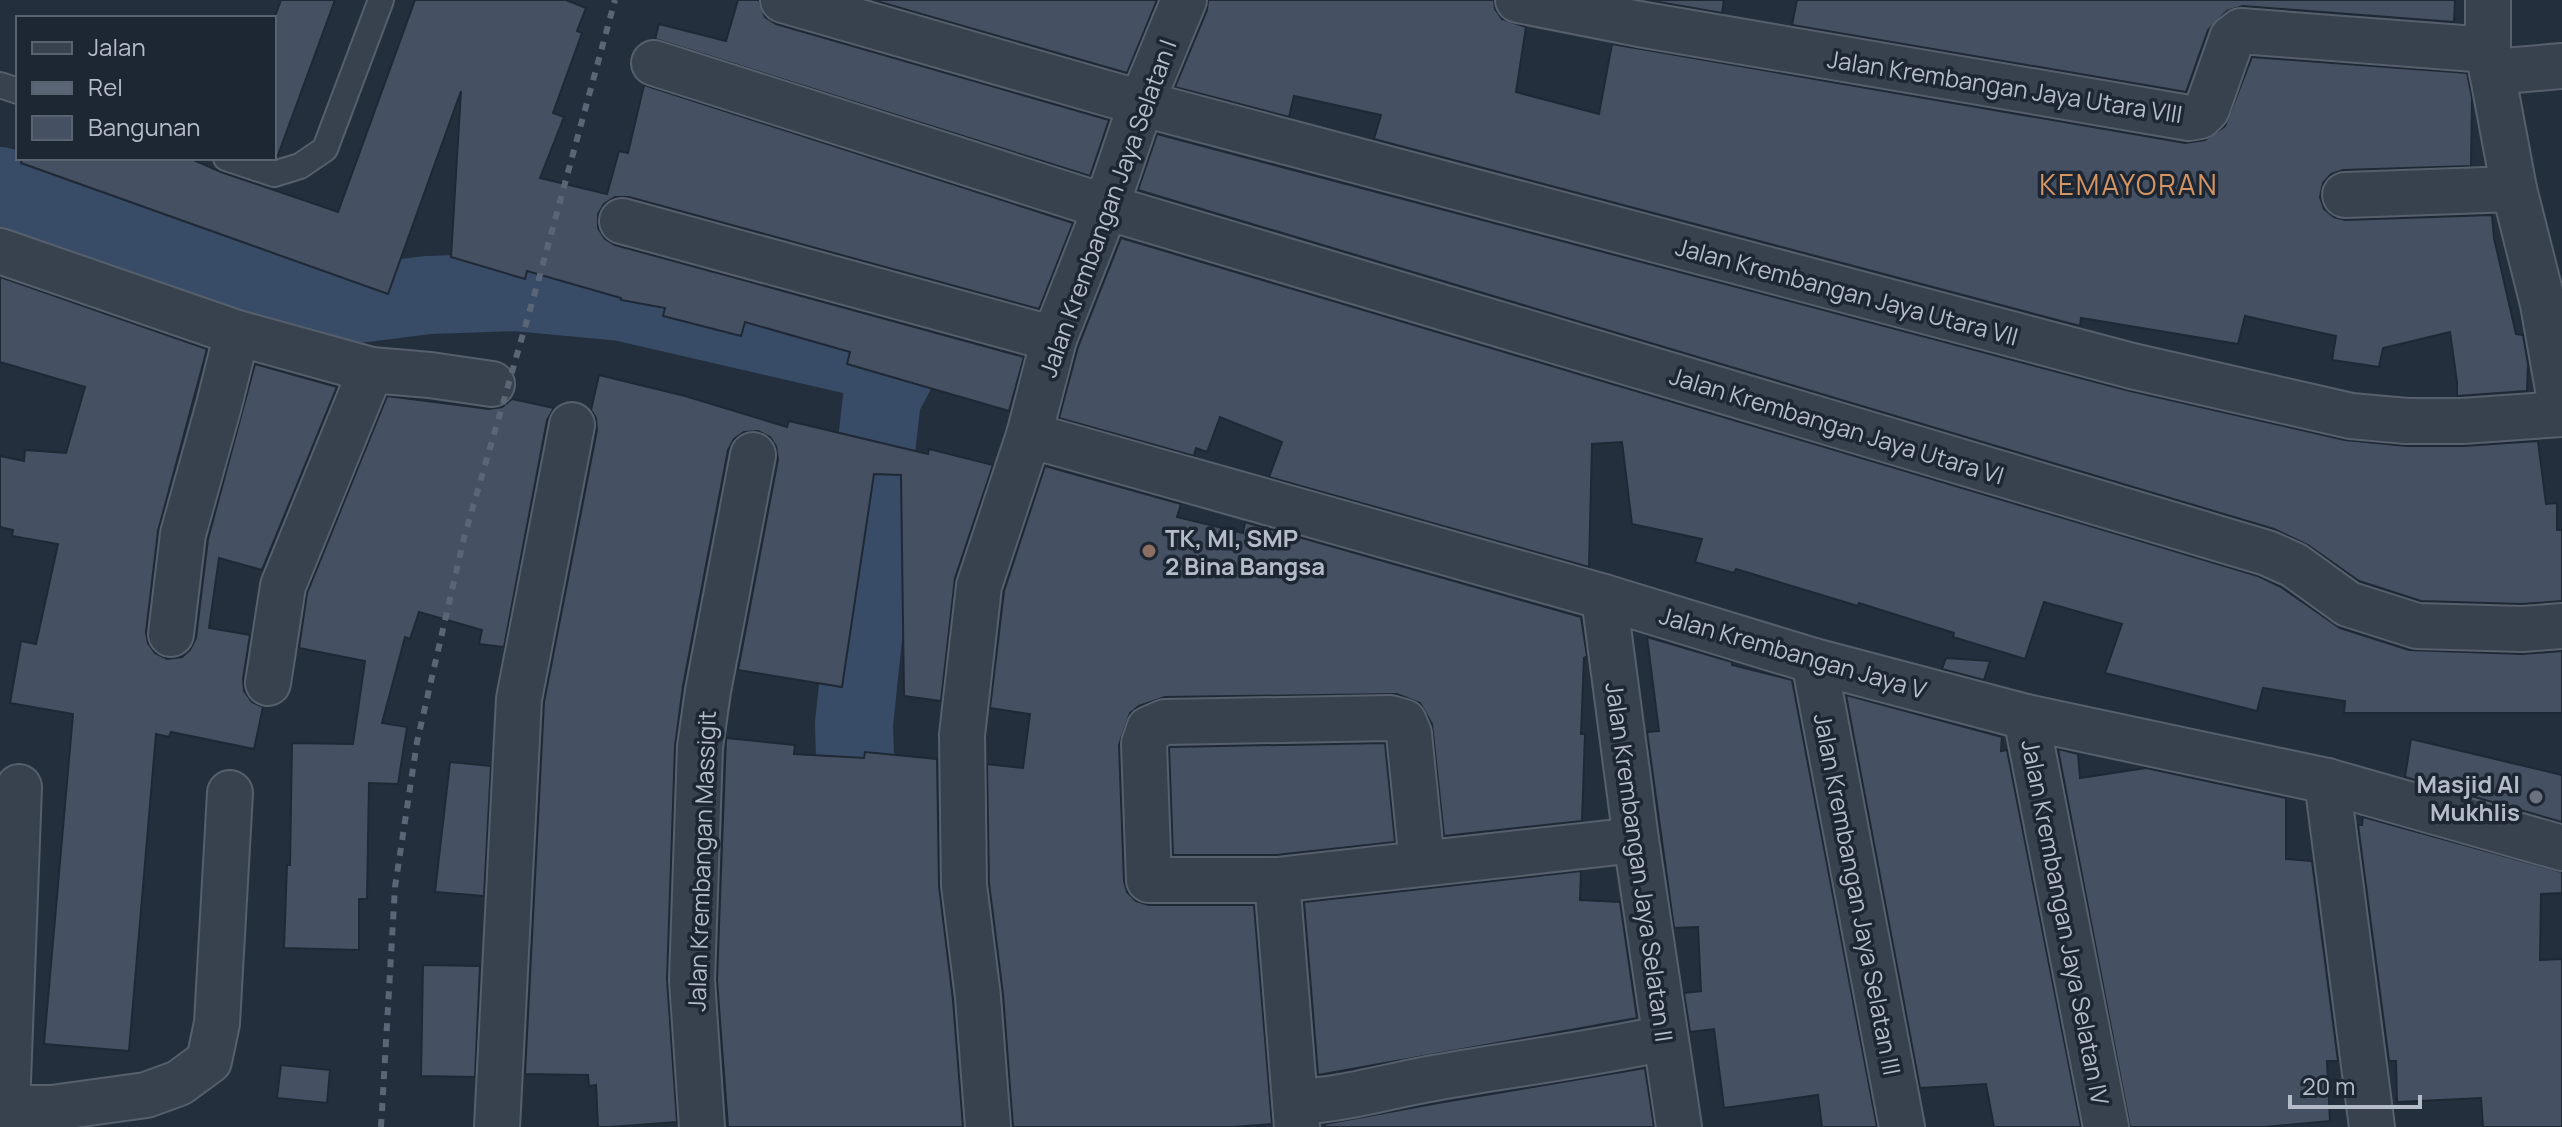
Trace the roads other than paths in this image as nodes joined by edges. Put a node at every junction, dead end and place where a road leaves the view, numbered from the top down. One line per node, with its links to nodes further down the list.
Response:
1 (381, 0): 10 (lane)
2 (783, 0): 9 (street, Jalan Krembangan Jaya Utara VII)
3 (1184, 0): 9 (street, Jalan Krembangan Jaya Selatan I)
4 (1518, 0): 6 (street, Jalan Krembangan Jaya Utara VIII)
5 (2488, 0): 6 (street)
6 (2490, 61): 8 (street); 11 (street)
7 (654, 63): 13 (street, Jalan Krembangan Jaya Utara VI)
8 (2562, 66)
9 (1141, 104): 13 (street, Jalan Krembangan Jaya Selatan I); 21 (street, Jalan Krembangan Jaya Utara VII)
10 (232, 160)
11 (2514, 189): 12 (street); 16 (street)
12 (2345, 195)
13 (1106, 207): 18 (street, Jalan Krembangan Jaya Selatan I); 26 (street, Jalan Krembangan Jaya Utara VI)
14 (622, 221): 18 (street)
15 (0, 251): 17 (street)
16 (2552, 302): 21 (street)
17 (237, 333): 19 (street); 27 (street)
18 (1054, 339): 23 (street, Jalan Krembangan Jaya Selatan I)
19 (371, 370): 20 (street); 29 (street)
20 (492, 384)
21 (2562, 413)
22 (572, 425): 42 (street)
23 (1029, 435): 25 (street, Jalan Krembangan Jaya V); 44 (street, Jalan Krembangan Jaya Selatan I)
24 (753, 455): 43 (street, Jalan Krembangan Massigit)
25 (1604, 597): 28 (street, Jalan Krembangan Jaya V); 34 (street, Jalan Krembangan Jaya Selatan II)
26 (2562, 626)
27 (171, 634)
28 (1814, 661): 30 (street, Jalan Krembangan Jaya V); 46 (street, Jalan Krembangan Jaya Selatan III)
29 (268, 683)
30 (2026, 717): 31 (street, Jalan Krembangan Jaya V); 47 (street, Jalan Krembangan Jaya Selatan IV)
31 (2327, 781): 35 (street, Jalan Krembangan Jaya V); 48 (street)
32 (19, 787): 39 (street)
33 (230, 793): 41 (street)
34 (1636, 840): 36 (street); 38 (street, Jalan Krembangan Jaya Selatan II)
35 (2562, 848)
36 (1422, 863): 37 (street); 37 (street)
37 (1277, 880): 40 (street)
38 (1664, 1038): 40 (street); 45 (street, Jalan Krembangan Jaya Selatan II)
39 (4, 1108): 41 (street)
40 (1296, 1114)
41 (58, 1117)
42 (497, 1127)
43 (702, 1127)
44 (988, 1127)
45 (1679, 1127)
46 (1902, 1127)
47 (2106, 1127)
48 (2372, 1127)

